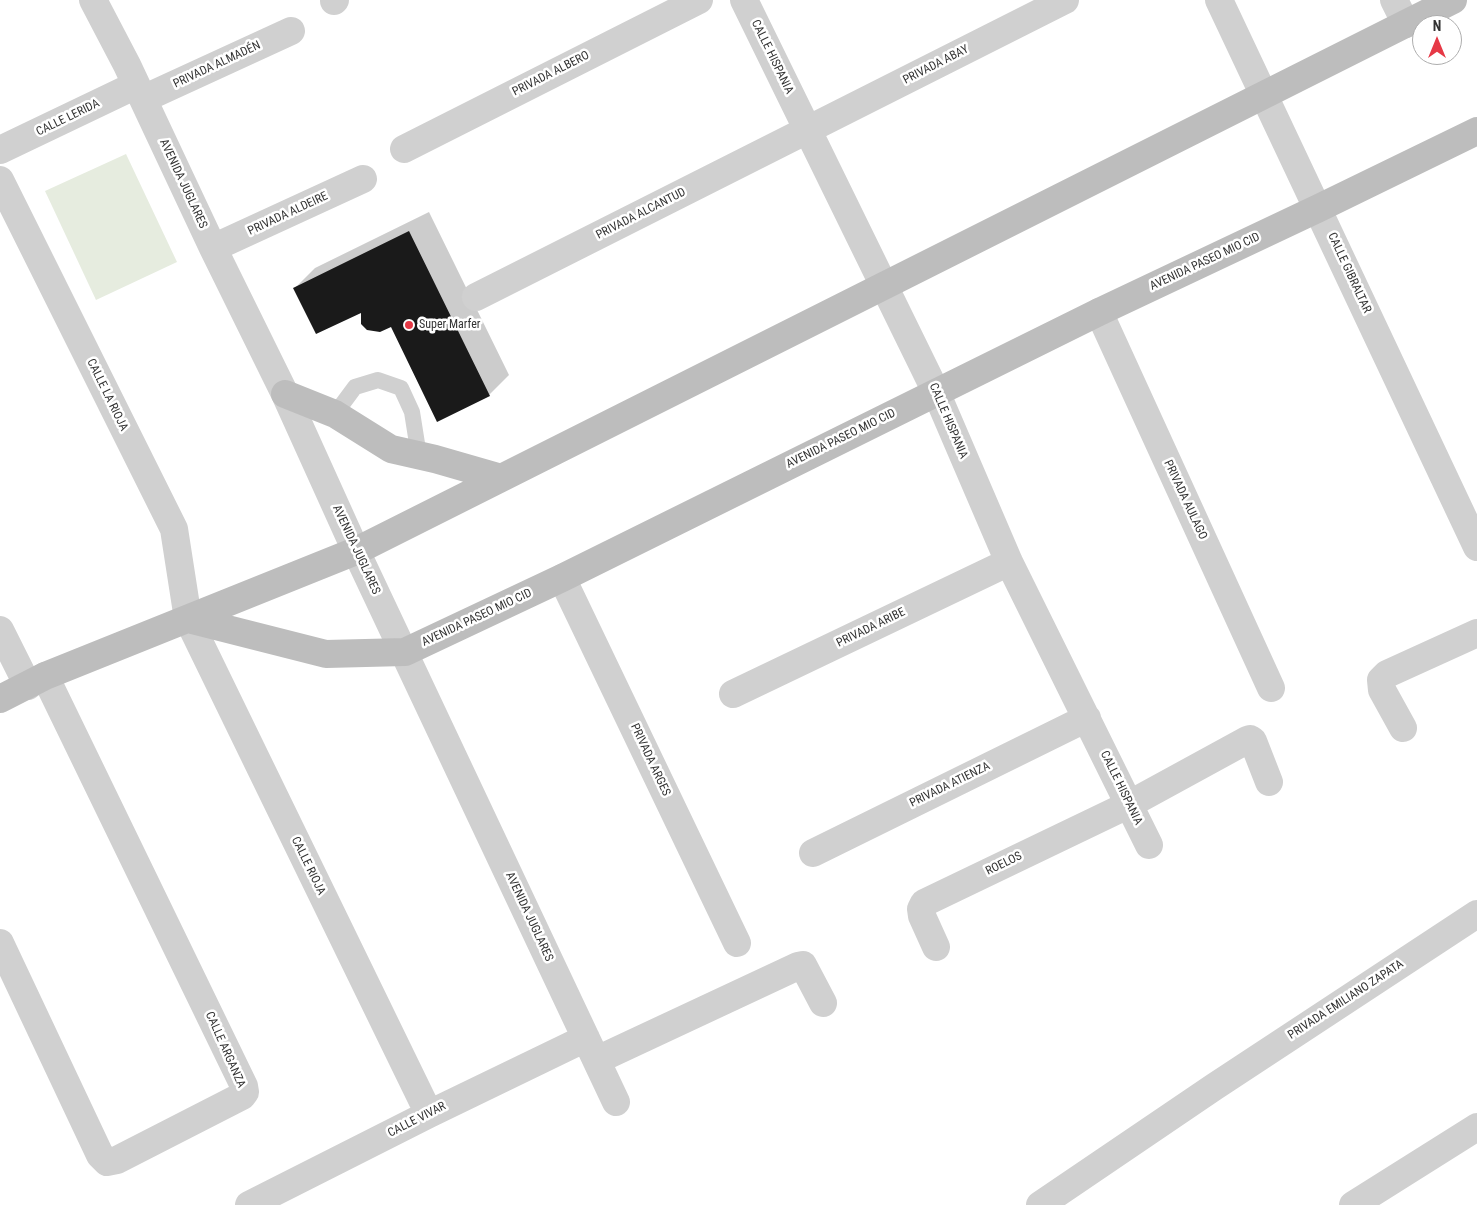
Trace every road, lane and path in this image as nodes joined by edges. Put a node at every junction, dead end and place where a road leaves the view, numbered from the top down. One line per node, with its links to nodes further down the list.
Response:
1 (94, 0): 9 (street, AVENIDA JUGLARES)
2 (699, 0): 13 (street, PRIVADA ALBERO)
3 (744, 0): 11 (street, CALLE HISPANIA)
4 (1064, 0): 11 (street, PRIVADA ABAY)
5 (1219, 0): 10 (street, CALLE GIBRALTAR)
6 (1452, 0): 7 (street)
7 (1400, 12): 10 (street)
8 (291, 31): 9 (street, PRIVADA ALMADÉN)
9 (139, 92): 14 (street, CALLE LERIDA); 18 (street, AVENIDA JUGLARES)
10 (1265, 95): 17 (street, CALLE GIBRALTAR); 19 (street)
11 (807, 130): 19 (street, CALLE HISPANIA); 20 (street, PRIVADA ALCANTUD)
12 (1477, 131): 17 (street, AVENIDA PASEO MIO CID)
13 (404, 149)
14 (0, 150)
15 (364, 179): 18 (street, PRIVADA ALDEIRE)
16 (0, 180): 31 (street, CALLE LA RIOJA)
17 (1319, 208): 21 (street, AVENIDA PASEO MIO CID); 27 (street, CALLE GIBRALTAR)
18 (213, 248): 23 (street, AVENIDA JUGLARES)
19 (884, 284): 22 (street, CALLE HISPANIA); 26 (street)
20 (476, 297)
21 (1099, 312): 22 (street, AVENIDA PASEO MIO CID); 36 (street, PRIVADA AULAGO)
22 (936, 392): 29 (street, CALLE HISPANIA); 30 (street, AVENIDA PASEO MIO CID)
23 (285, 394): 24 (street); 28 (street, AVENIDA JUGLARES)
24 (335, 414): 25 (street); 25 (lane)
25 (419, 456): 26 (street)
26 (501, 478): 28 (street)
27 (1477, 547)
28 (356, 551): 31 (street); 34 (street, AVENIDA JUGLARES)
29 (1009, 562): 37 (street, PRIVADA ARIBE); 39 (street, CALLE HISPANIA)
30 (562, 578): 34 (street, AVENIDA PASEO MIO CID); 47 (street, PRIVADA ARGES)
31 (188, 618): 34 (street, AVENIDA PASEO MIO CID); 35 (street); 52 (street, CALLE RIOJA)
32 (0, 630): 35 (street, CALLE ARGANZA)
33 (1477, 633): 40 (street)
34 (405, 652): 50 (street, AVENIDA JUGLARES)
35 (36, 681): 38 (street); 46 (street, CALLE ARGANZA)
36 (1271, 688)
37 (733, 694)
38 (0, 699)
39 (1087, 718): 42 (street, CALLE HISPANIA); 44 (street, PRIVADA ATIENZA)
40 (1403, 728)
41 (1269, 782): 42 (street)
42 (1128, 804): 43 (street, CALLE HISPANIA); 48 (street, ROELOS)
43 (1149, 845)
44 (813, 853)
45 (1477, 914): 55 (street, PRIVADA EMILIANO ZAPATA)
46 (0, 943)
47 (736, 943)
48 (936, 947)
49 (823, 1003): 50 (street, CALLE VIVAR)
50 (591, 1049): 51 (street, AVENIDA JUGLARES); 52 (street, CALLE VIVAR)
51 (616, 1102)
52 (429, 1114): 54 (street, CALLE VIVAR)
53 (1477, 1127): 56 (street)
54 (249, 1205)
55 (1040, 1205)
56 (1352, 1205)

